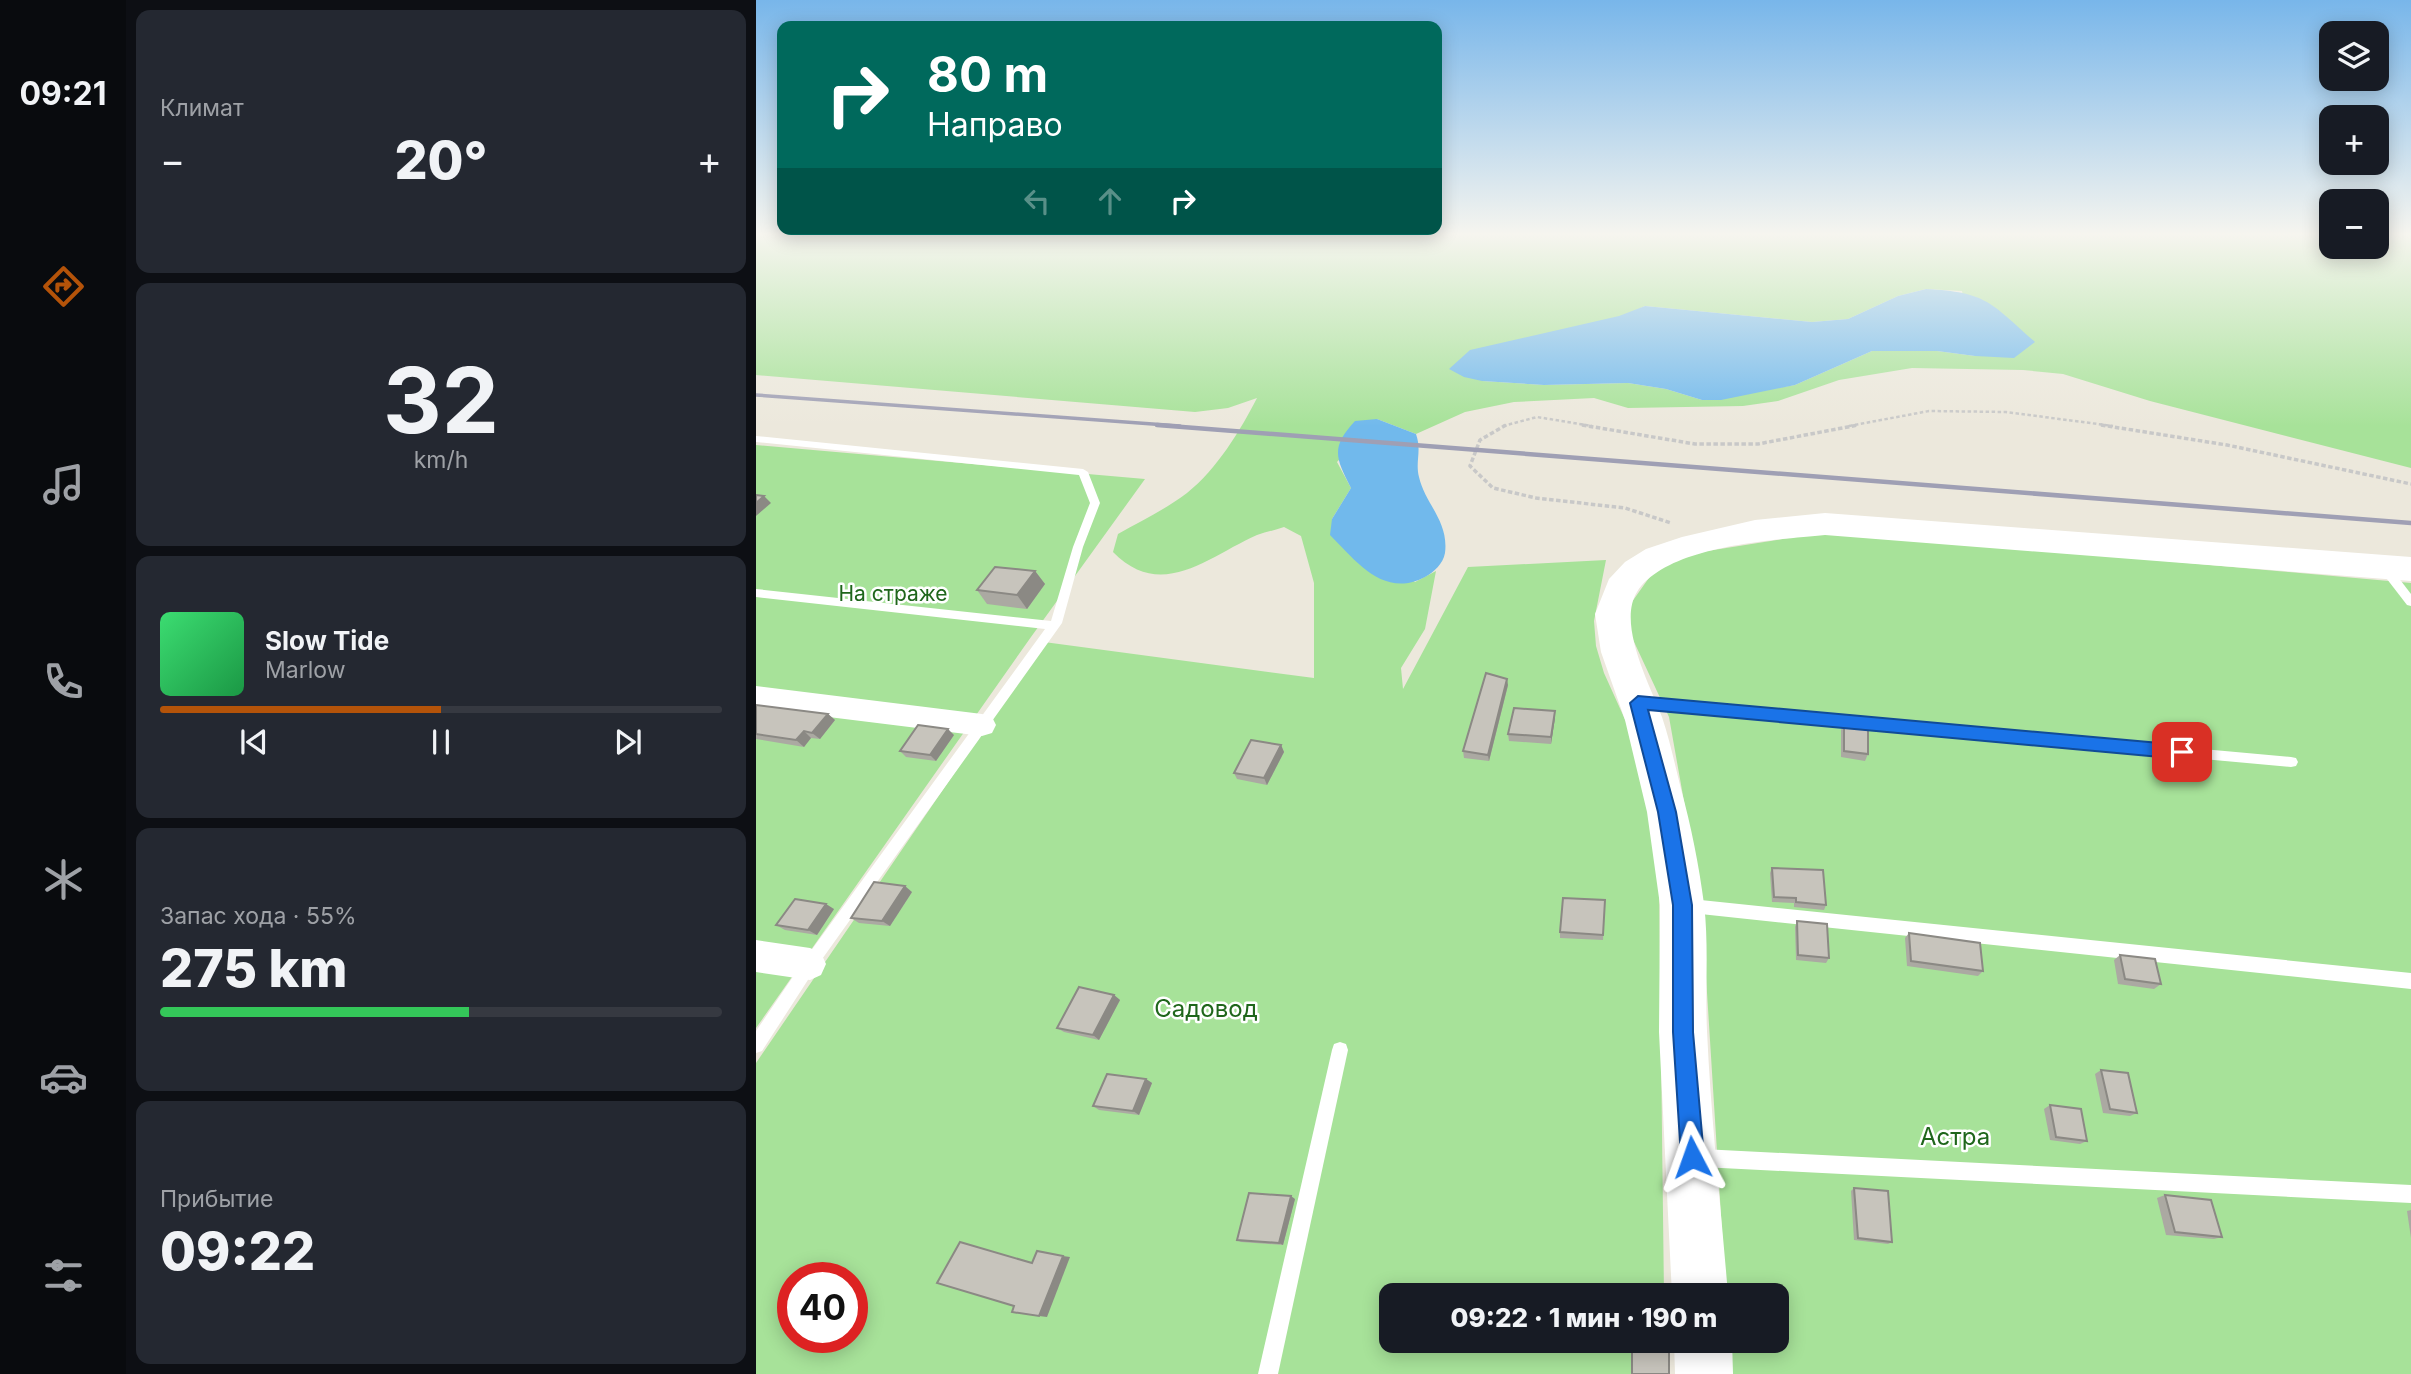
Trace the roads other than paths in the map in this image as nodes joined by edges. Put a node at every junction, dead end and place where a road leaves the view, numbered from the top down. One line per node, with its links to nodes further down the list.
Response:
1 (756, 439): 5 (lane)
2 (2398, 568): 4 (lane); 7 (street)
3 (756, 593): 5 (lane)
4 (2411, 602)
5 (1054, 626): 8 (lane)
6 (756, 697): 8 (street)
7 (1638, 703): 9 (lane); 10 (street)
8 (982, 724): 12 (lane)
9 (2291, 762)
10 (1682, 905): 13 (lane); 16 (street)
11 (756, 956): 12 (street)
12 (810, 964): 14 (lane)
13 (2411, 981)
14 (756, 1045)
15 (1340, 1050): 20 (lane)
16 (1692, 1157): 17 (lane); 18 (street)
17 (2411, 1194)
18 (1699, 1283)
19 (1703, 1353): 21 (street)
20 (1268, 1374)
21 (1704, 1374)

